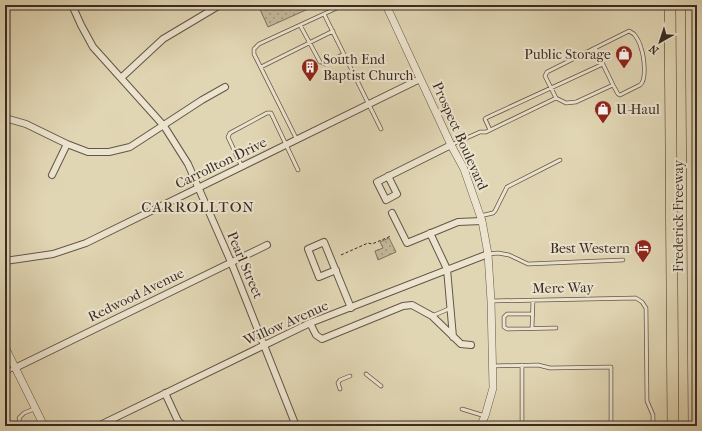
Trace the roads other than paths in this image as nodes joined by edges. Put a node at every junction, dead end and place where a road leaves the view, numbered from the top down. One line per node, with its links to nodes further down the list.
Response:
1 (72, 5): 16 (street, Pearl Street)
2 (220, 5): 16 (street)
3 (386, 5): 17 (street, Prospect Boulevard)
4 (662, 5): 19 (highway)
5 (670, 5): 19 (highway, Frederick Freeway)
6 (691, 5): 42 (highway, Frederick Freeway)
7 (339, 7): 8 (lane)
8 (324, 14): 9 (lane); 10 (lane)
9 (300, 25): 11 (lane); 15 (lane)
10 (333, 31): 11 (lane); 13 (lane)
11 (309, 43): 13 (lane); 15 (lane)
12 (596, 48): 14 (lane); 18 (lane); 21 (lane)
13 (344, 54): 23 (lane)
14 (603, 64): 18 (lane); 21 (lane)
15 (261, 67): 28 (lane)
16 (121, 78): 25 (street, Pearl Street)
17 (420, 79): 23 (street, Carrollton Drive); 31 (street, Prospect Boulevard)
18 (613, 85): 22 (lane)
19 (670, 86): 86 (highway, Frederick Freeway)
20 (226, 87): 25 (street)
21 (551, 87): 22 (lane); 27 (lane)
22 (556, 98): 27 (lane)
23 (368, 105): 26 (lane); 28 (street, Carrollton Drive)
24 (5, 118): 29 (street)
25 (164, 126): 29 (street); 38 (street, Pearl Street)
26 (381, 129)
27 (490, 130): 31 (lane)
28 (297, 140): 30 (street, Carrollton Drive)
29 (67, 144): 36 (street)
30 (286, 145): 34 (street, Carrollton Drive); 34 (lane); 35 (lane)
31 (451, 145): 37 (street); 40 (street, Prospect Boulevard)
32 (697, 153): 42 (highway)
33 (560, 160): 40 (lane)
34 (242, 167): 38 (street, Carrollton Drive)
35 (298, 170)
36 (52, 175)
37 (388, 176)
38 (199, 188): 45 (street, Carrollton Drive); 47 (street, Pearl Street)
39 (392, 213): 41 (street)
40 (481, 218): 41 (street); 44 (street, Prospect Boulevard)
41 (430, 233): 48 (street)
42 (693, 243): 55 (highway, Frederick Freeway)
43 (266, 245): 47 (street, Redwood Avenue)
44 (488, 254): 46 (lane); 48 (street, Willow Avenue); 52 (street, Prospect Boulevard)
45 (5, 260)
46 (623, 260)
47 (231, 262): 62 (street, Pearl Street); 67 (street, Redwood Avenue)
48 (447, 269): 53 (street, Willow Avenue); 54 (street)
49 (336, 270): 49 (street); 53 (street)
50 (697, 297): 55 (highway)
51 (533, 300): 52 (lane, Mere Way); 56 (lane); 85 (lane, Mere Way)
52 (491, 301): 66 (street, Prospect Boulevard)
53 (351, 308): 58 (street, Willow Avenue)
54 (451, 308): 57 (lane); 61 (street)
55 (693, 309): 87 (highway, Frederick Freeway)
56 (532, 314): 59 (lane); 59 (lane)
57 (432, 316): 58 (street); 61 (street)
58 (310, 323): 62 (street, Willow Avenue)
59 (532, 328): 60 (lane)
60 (556, 328)
61 (453, 337): 63 (street)
62 (265, 345): 73 (street, Willow Avenue); 81 (street, Pearl Street)
63 (471, 345)
64 (5, 348): 67 (street)
65 (522, 365): 66 (lane); 83 (lane); 84 (lane)
66 (492, 366): 76 (street, Prospect Boulevard)
67 (15, 368): 68 (lane); 74 (street)
68 (5, 373)
69 (366, 374): 71 (lane)
70 (350, 376): 72 (lane)
71 (381, 386)
72 (340, 389)
73 (165, 393): 79 (street, Willow Avenue); 80 (street)
74 (35, 408): 77 (lane); 78 (street)
75 (462, 409): 76 (lane)
76 (485, 416): 82 (street, Prospect Boulevard)
77 (21, 426)
78 (44, 426)
79 (98, 426)
80 (184, 426)
81 (296, 426)
82 (480, 426)
83 (522, 426)
84 (612, 426)
85 (653, 426)
86 (672, 426)
87 (694, 426)

